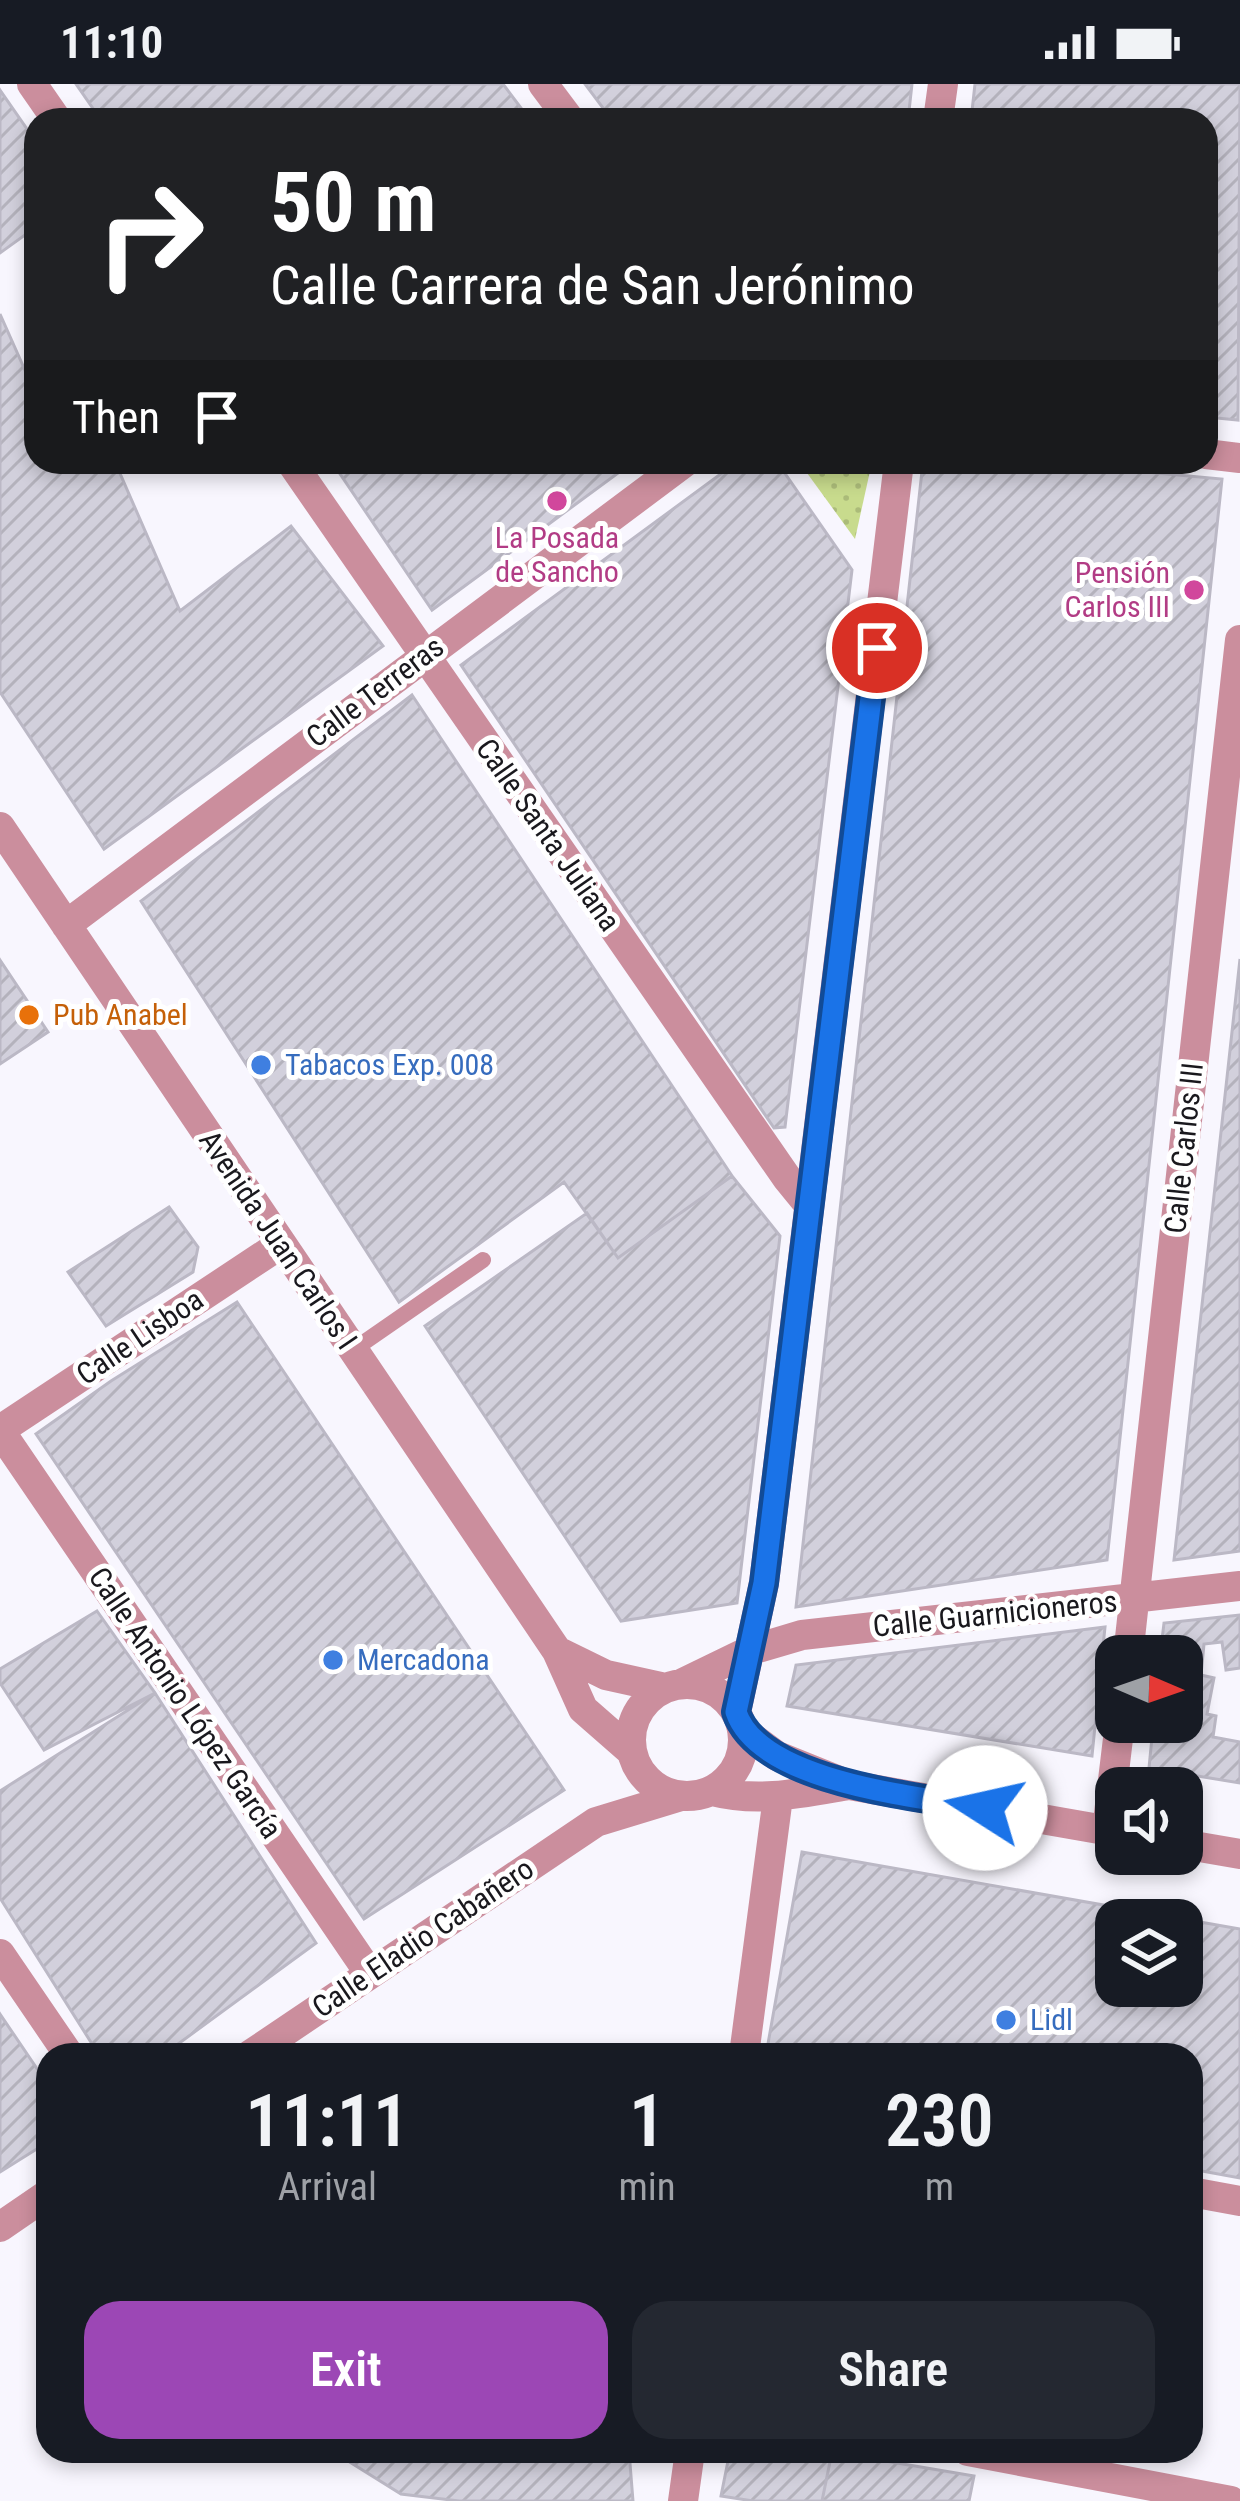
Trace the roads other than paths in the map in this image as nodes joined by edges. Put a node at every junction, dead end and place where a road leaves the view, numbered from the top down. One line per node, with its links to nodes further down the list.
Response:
1 (299, 474): 5 (street, Calle Santa Juliana)
2 (669, 474): 5 (street, Calle Terreras)
3 (898, 474): 8 (street)
4 (1240, 640): 14 (street, Calle Carlos III)
5 (424, 655): 7 (street, Calle Terreras); 8 (street, Calle Santa Juliana)
6 (0, 827): 7 (street, Avenida Juan Carlos I)
7 (66, 925): 9 (street, Avenida Juan Carlos I)
8 (809, 1205): 16 (street)
9 (281, 1244): 11 (street, Avenida Juan Carlos I); 12 (street, Calle Lisboa)
10 (483, 1260): 11 (lane)
11 (352, 1350): 17 (street, Avenida Juan Carlos I)
12 (0, 1430): 30 (street, Calle Antonio López García)
13 (1240, 1586): 14 (street, Calle Guarnicioneros)
14 (1135, 1599): 15 (street, Calle Carlos III); 16 (street, Calle Guarnicioneros)
15 (1131, 1635)
16 (752, 1650): 18 (street, Calle Guarnicioneros); 19 (street)
17 (556, 1652): 18 (street); 20 (street, Avenida Juan Carlos I)
18 (674, 1686): 19 (street); 20 (street)
19 (739, 1721): 21 (street); 22 (street)
20 (634, 1760): 23 (street); 25 (street, Calle Eladio Cabañero)
21 (849, 1784): 24 (street); 26 (street)
22 (712, 1791): 23 (street); 24 (street)
23 (678, 1797): 25 (street, Calle Eladio Cabañero)
24 (778, 1797): 33 (street)
25 (596, 1822): 30 (street, Calle Eladio Cabañero)
26 (1095, 1828)
27 (1203, 1848): 28 (street)
28 (1240, 1854)
29 (0, 1954): 31 (street)
30 (370, 1974): 32 (street, Calle Eladio Cabañero)
31 (61, 2043)
32 (268, 2043)
33 (746, 2043)
34 (1203, 2194): 35 (street)
35 (1240, 2201)
36 (36, 2202): 37 (street)
37 (0, 2228)
38 (688, 2463): 40 (street)
39 (1031, 2463): 41 (street)
40 (683, 2501)
41 (1231, 2501)

